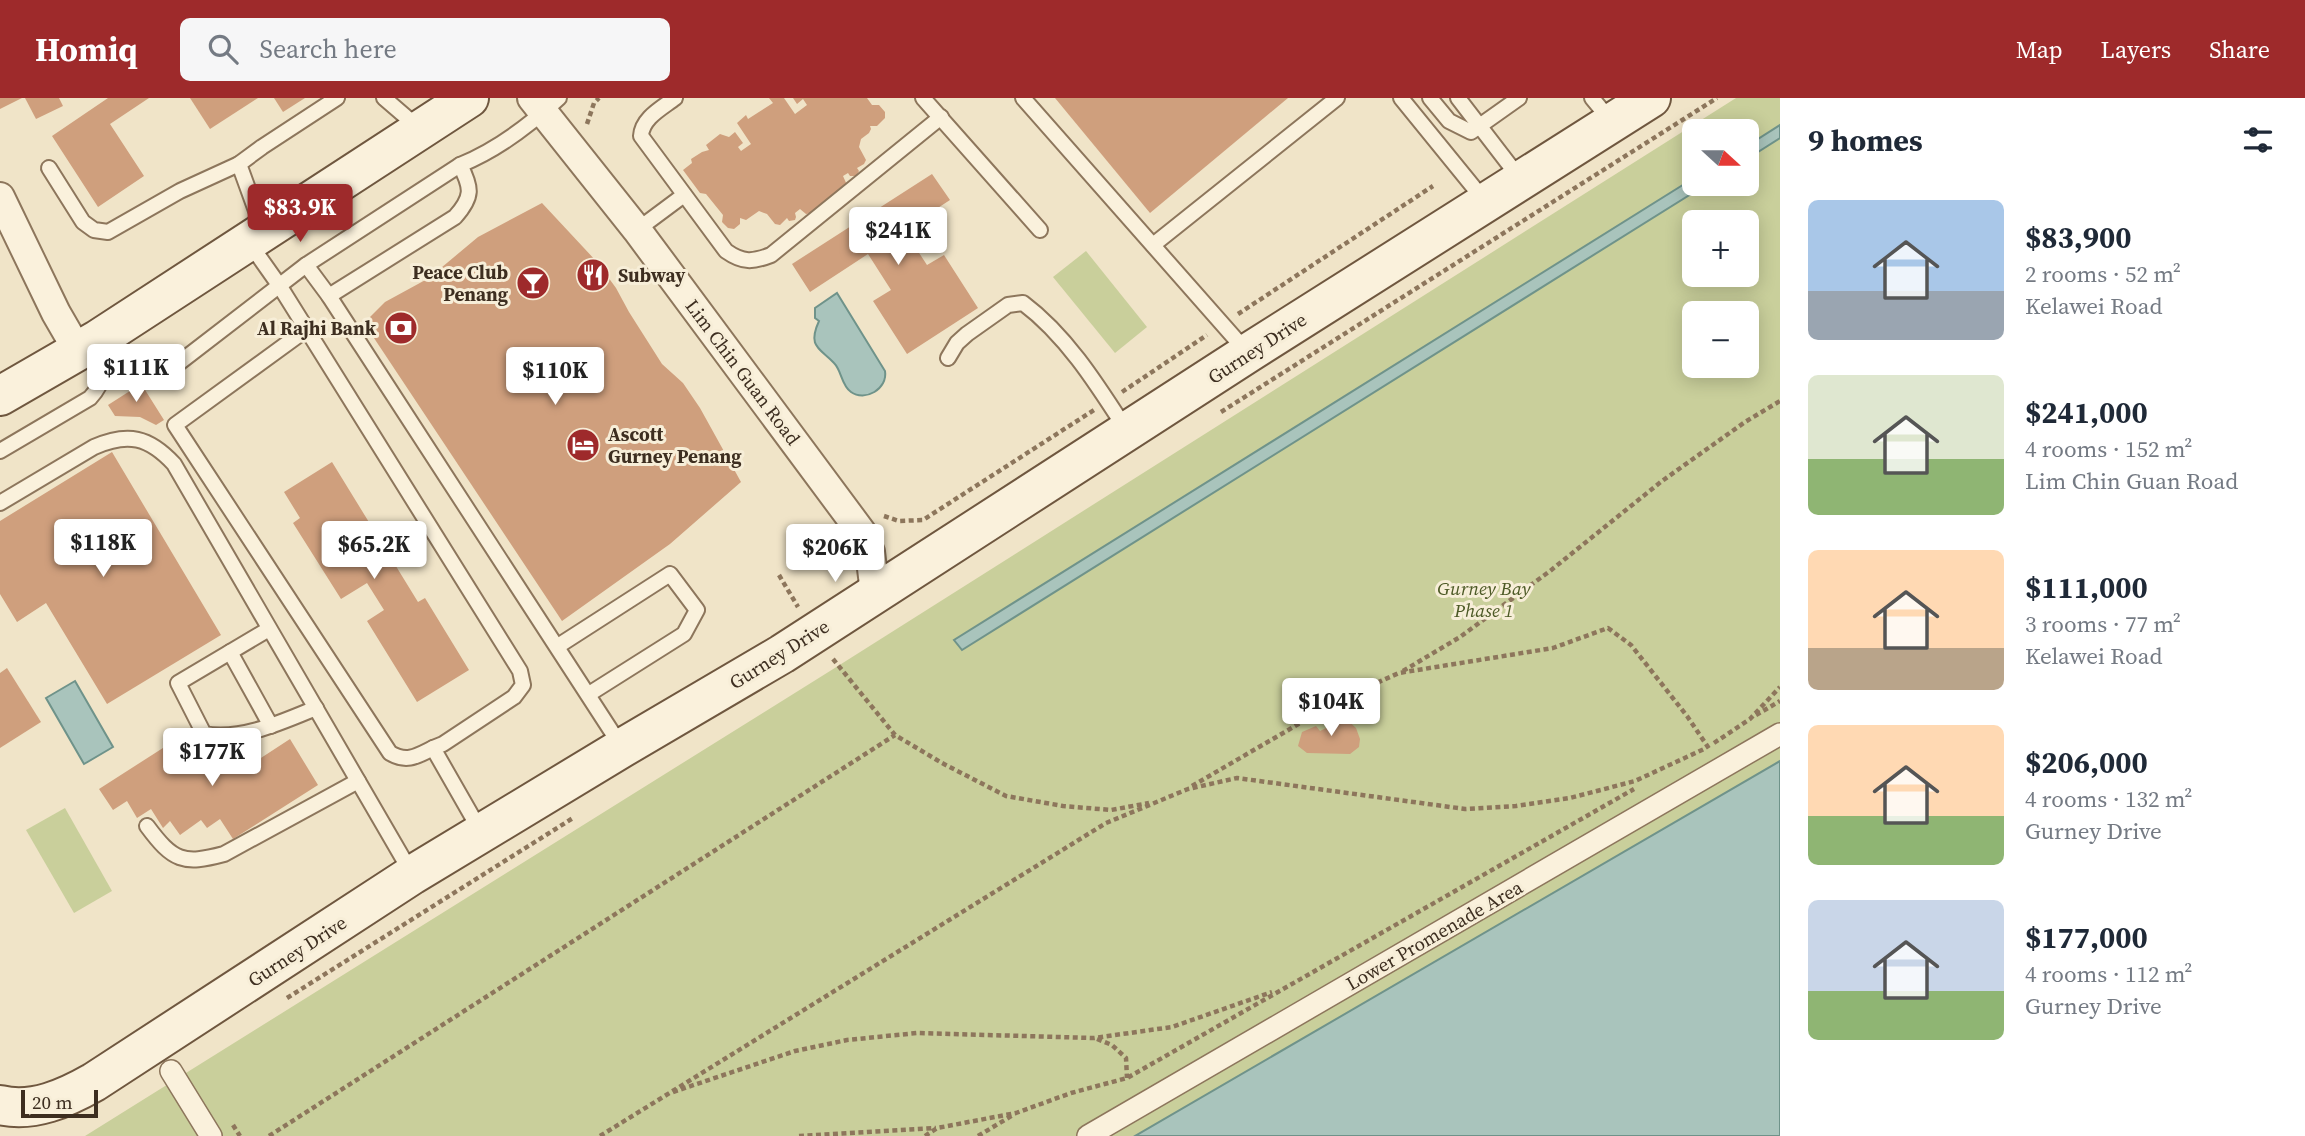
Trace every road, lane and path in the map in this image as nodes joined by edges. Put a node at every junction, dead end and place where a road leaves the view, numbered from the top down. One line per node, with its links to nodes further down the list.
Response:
1 (337, 98): 18 (lane)
2 (384, 98): 17 (lane)
3 (469, 98): 17 (main road)
4 (675, 98): 22 (lane)
5 (923, 98): 15 (lane)
6 (1024, 98): 28 (lane)
7 (1337, 98): 28 (lane)
8 (1401, 98): 24 (lane)
9 (1430, 98): 16 (lane)
10 (1458, 98): 16 (lane)
11 (1519, 98): 16 (lane)
12 (1651, 98): 14 (main road, Gurney Drive)
13 (545, 103): 19 (lane); 25 (street, Lim Chin Guan Road)
14 (1602, 111): 21 (main road, Gurney Drive)
15 (941, 117): 22 (lane); 26 (lane)
16 (1480, 127): 21 (lane)
17 (421, 130): 27 (main road)
18 (239, 164): 20 (lane); 27 (lane)
19 (460, 165): 29 (lane); 31 (lane)
20 (49, 168)
21 (1522, 181): 24 (main road, Gurney Drive)
22 (684, 195): 25 (lane)
23 (1, 201): 33 (street)
24 (1486, 204): 34 (main road, Gurney Drive)
25 (637, 230): 45 (street, Lim Chin Guan Road)
26 (1040, 230)
27 (256, 237): 30 (lane); 33 (main road)
28 (1153, 245): 34 (lane)
29 (306, 265): 30 (lane); 31 (lane)
30 (279, 285): 32 (lane); 36 (lane)
31 (330, 296): 48 (lane)
32 (307, 329): 61 (lane); 61 (lane)
33 (88, 346): 37 (main road); 40 (lane)
34 (1248, 353): 39 (main road, Gurney Drive)
35 (948, 358): 39 (lane)
36 (175, 366)
37 (0, 396)
38 (1780, 401): 51 (path)
39 (1128, 432): 45 (main road, Gurney Drive)
40 (0, 451)
41 (0, 503): 47 (lane)
42 (833, 547): 43 (path)
43 (801, 551)
44 (779, 575): 46 (path)
45 (875, 593): 62 (main road, Gurney Drive)
46 (803, 615)
47 (269, 628): 49 (lane); 55 (lane)
48 (558, 646): 53 (lane); 53 (lane)
49 (230, 652): 57 (lane); 57 (lane)
50 (831, 656): 59 (path)
51 (1399, 673): 60 (path); 64 (path)
52 (1780, 687): 56 (path)
53 (589, 694): 62 (lane)
54 (1780, 701): 56 (path)
55 (316, 708): 57 (lane); 63 (lane)
56 (1750, 719): 60 (path)
57 (271, 726)
58 (1780, 734): 84 (street, Lower Promenade Area)
59 (895, 735): 65 (path); 79 (path)
60 (1707, 747): 64 (path); 69 (path)
61 (433, 748): 67 (lane)
62 (622, 748): 67 (main road, Gurney Drive)
63 (358, 781): 66 (lane); 68 (lane)
64 (1188, 789): 65 (path)
65 (1156, 802): 73 (path)
66 (147, 826)
67 (482, 833): 68 (main road, Gurney Drive)
68 (412, 875): 74 (main road, Gurney Drive)
69 (1285, 988): 70 (path); 72 (path)
70 (1094, 1038): 72 (path); 73 (path)
71 (171, 1071): 78 (street)
72 (1127, 1078): 75 (path)
73 (666, 1095): 80 (path)
74 (0, 1105)
75 (1016, 1113): 76 (path); 83 (path)
76 (937, 1128): 77 (path); 82 (path)
77 (822, 1135): 81 (path)
78 (211, 1136)
79 (269, 1136)
80 (600, 1136)
81 (799, 1136)
82 (925, 1136)
83 (978, 1136)
84 (1088, 1136)

